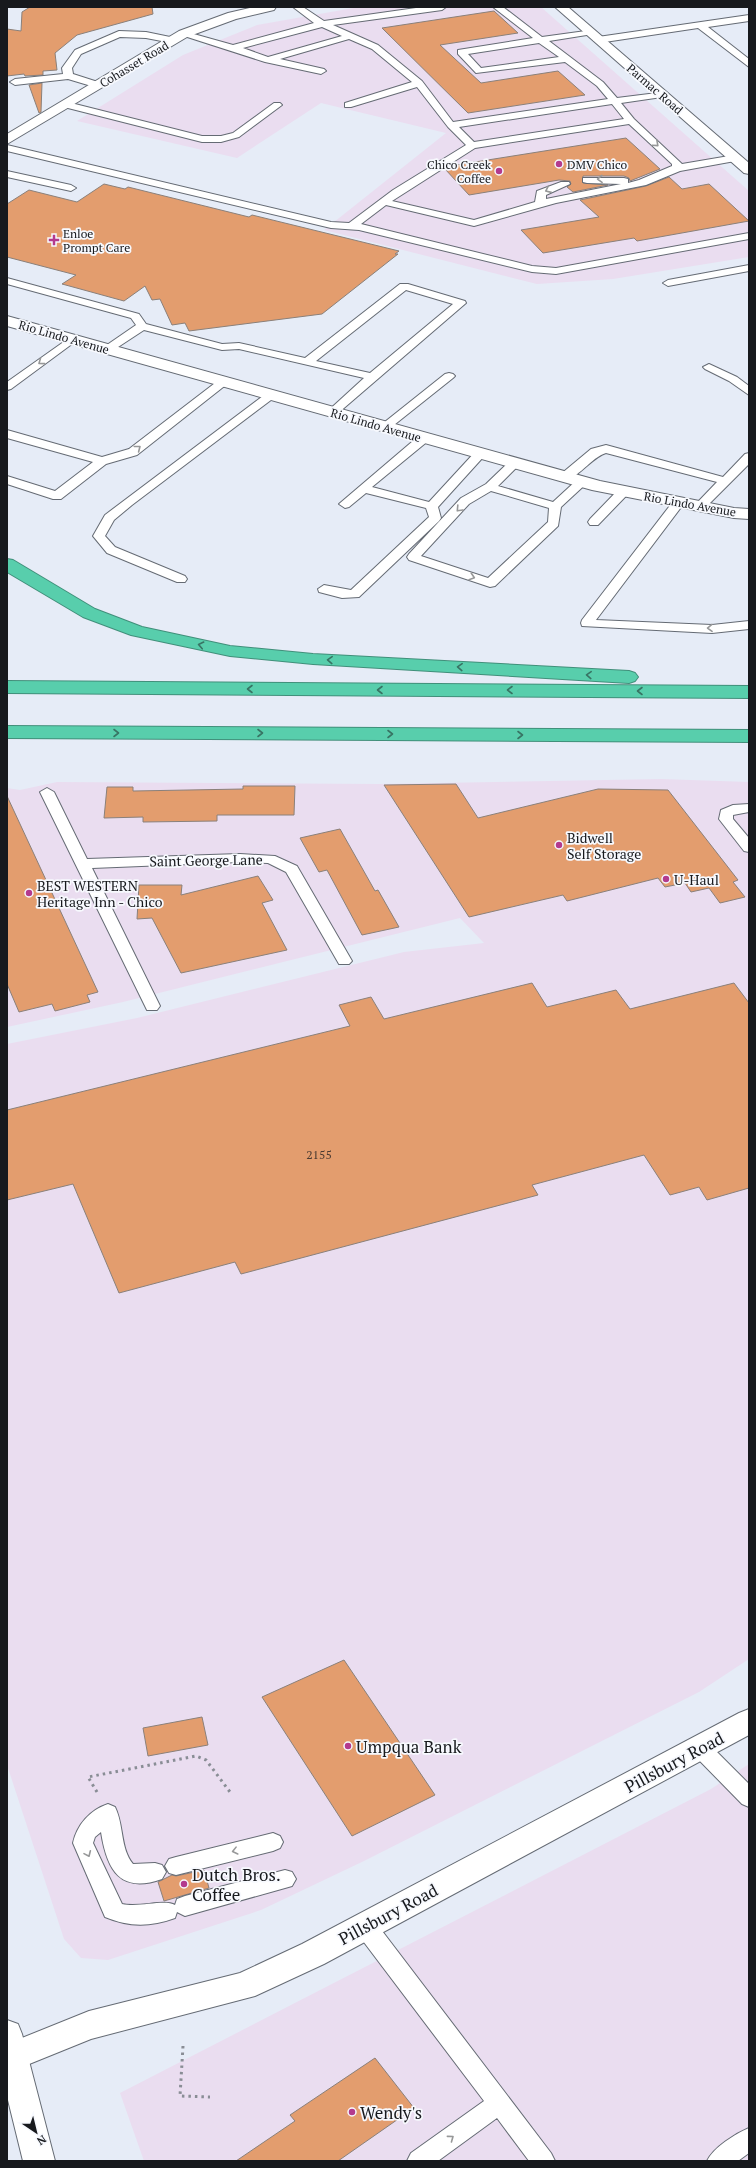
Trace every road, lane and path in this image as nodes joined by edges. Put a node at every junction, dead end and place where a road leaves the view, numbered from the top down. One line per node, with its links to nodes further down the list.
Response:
1 (270, 7): 13 (street, Cohasset Road)
2 (297, 7): 7 (lane)
3 (442, 7): 7 (lane)
4 (497, 7): 14 (lane)
5 (561, 7): 12 (street, Parmac Road)
6 (749, 18): 8 (lane)
7 (322, 24): 11 (lane); 15 (lane)
8 (700, 25): 12 (lane); 18 (lane)
9 (149, 26): 10 (lane)
10 (119, 34): 13 (lane); 20 (lane)
11 (350, 36): 17 (lane); 22 (lane)
12 (594, 36): 14 (lane); 24 (street, Parmac Road)
13 (178, 37): 15 (lane); 23 (street, Cohasset Road)
14 (542, 40): 16 (lane); 16 (lane)
15 (233, 48): 17 (lane)
16 (568, 59): 25 (lane)
17 (268, 60): 19 (lane)
18 (749, 64)
19 (321, 71)
20 (68, 76): 21 (lane); 23 (lane)
21 (15, 82)
22 (419, 83): 28 (lane); 30 (lane)
23 (98, 85): 26 (street, Cohasset Road)
24 (662, 94): 25 (lane); 34 (street, Parmac Road)
25 (614, 101): 29 (lane); 30 (lane)
26 (67, 105): 27 (lane); 31 (street, Cohasset Road)
27 (277, 105)
28 (348, 105)
29 (631, 121): 32 (lane); 36 (lane, one-way to 36)
30 (451, 125): 32 (lane)
31 (7, 140)
32 (472, 145): 45 (lane)
33 (7, 148): 35 (lane)
34 (744, 164): 36 (lane)
35 (80, 165): 42 (lane); 47 (lane)
36 (678, 168): 40 (lane)
37 (7, 174): 38 (lane)
38 (18, 177): 41 (lane); 42 (lane)
39 (587, 180): 40 (lane, one-way to 39)
40 (642, 183): 46 (lane)
41 (7, 184)
42 (50, 184): 44 (lane)
43 (564, 184): 46 (lane, one-way to 46)
44 (71, 188)
45 (384, 202): 46 (lane); 47 (lane)
46 (540, 204)
47 (352, 226): 48 (lane)
48 (749, 236)
49 (749, 268): 51 (lane)
50 (7, 281): 53 (lane)
51 (668, 283)
52 (7, 321): 54 (street, Rio Lindo Avenue)
53 (142, 326): 55 (lane); 56 (lane)
54 (72, 339): 55 (street, Rio Lindo Avenue); 61 (lane, one-way to 61)
55 (108, 349): 60 (street, Rio Lindo Avenue)
56 (307, 362): 59 (lane); 59 (lane)
57 (709, 367): 62 (lane)
58 (449, 376): 65 (lane)
59 (372, 377): 64 (lane)
60 (223, 382): 63 (street, Rio Lindo Avenue); 70 (lane, one-way to 60)
61 (7, 387)
62 (749, 392)
63 (271, 395): 64 (street, Rio Lindo Avenue); 89 (lane)
64 (333, 412): 65 (street, Rio Lindo Avenue)
65 (385, 427): 67 (street, Rio Lindo Avenue)
66 (7, 434): 70 (lane)
67 (424, 438): 68 (street, Rio Lindo Avenue); 77 (lane)
68 (480, 454): 71 (street, Rio Lindo Avenue); 81 (lane)
69 (749, 457): 74 (lane)
70 (102, 461): 73 (lane)
71 (516, 463): 72 (street, Rio Lindo Avenue); 76 (lane)
72 (565, 477): 74 (lane); 75 (street, Rio Lindo Avenue)
73 (7, 480)
74 (725, 481): 83 (lane)
75 (582, 482): 78 (street, Rio Lindo Avenue); 82 (lane)
76 (490, 487): 82 (lane); 87 (lane, one-way to 87)
77 (364, 489): 80 (lane); 81 (lane)
78 (623, 492): 79 (street, Rio Lindo Avenue); 85 (lane)
79 (679, 502): 83 (street, Rio Lindo Avenue); 91 (lane, one-way to 79)
80 (345, 504)
81 (432, 506): 86 (lane)
82 (555, 506): 87 (lane, one-way to 82)
83 (700, 506): 84 (street, Rio Lindo Avenue)
84 (749, 514)
85 (594, 522)
86 (424, 529): 87 (lane); 90 (lane)
87 (437, 532)
88 (7, 564): 93 (highway, one-way to 88)
89 (181, 579)
90 (324, 589)
91 (749, 625)
92 (7, 687): 93 (highway, one-way to 92)
93 (710, 691): 94 (highway)
94 (749, 692)
95 (7, 732): 96 (highway)
96 (84, 733): 97 (highway, one-way to 97); 98 (highway)
97 (749, 736)
98 (7, 741)
99 (47, 792): 102 (lane)
100 (749, 808): 101 (lane)
101 (749, 848)
102 (83, 864): 103 (lane, Saint George Lane); 104 (lane)
103 (344, 961)
104 (152, 1006)
105 (749, 1721): 106 (street, Pillsbury Road)
106 (700, 1748): 109 (lane); 114 (street, Pillsbury Road)
107 (88, 1777): 108 (path)
108 (230, 1792)
109 (749, 1798)
110 (273, 1842): 111 (lane, one-way to 111)
111 (176, 1866)
112 (155, 1872): 113 (lane, one-way to 113)
113 (285, 1878)
114 (365, 1926): 116 (street, Pillsbury Road); 118 (lane)
115 (183, 2046): 117 (path)
116 (9, 2050): 120 (street)
117 (210, 2098)
118 (499, 2103): 121 (lane, one-way to 118); 122 (lane)
119 (749, 2138): 123 (lane)
120 (39, 2161)
121 (419, 2161)
122 (543, 2161)
123 (719, 2161)

